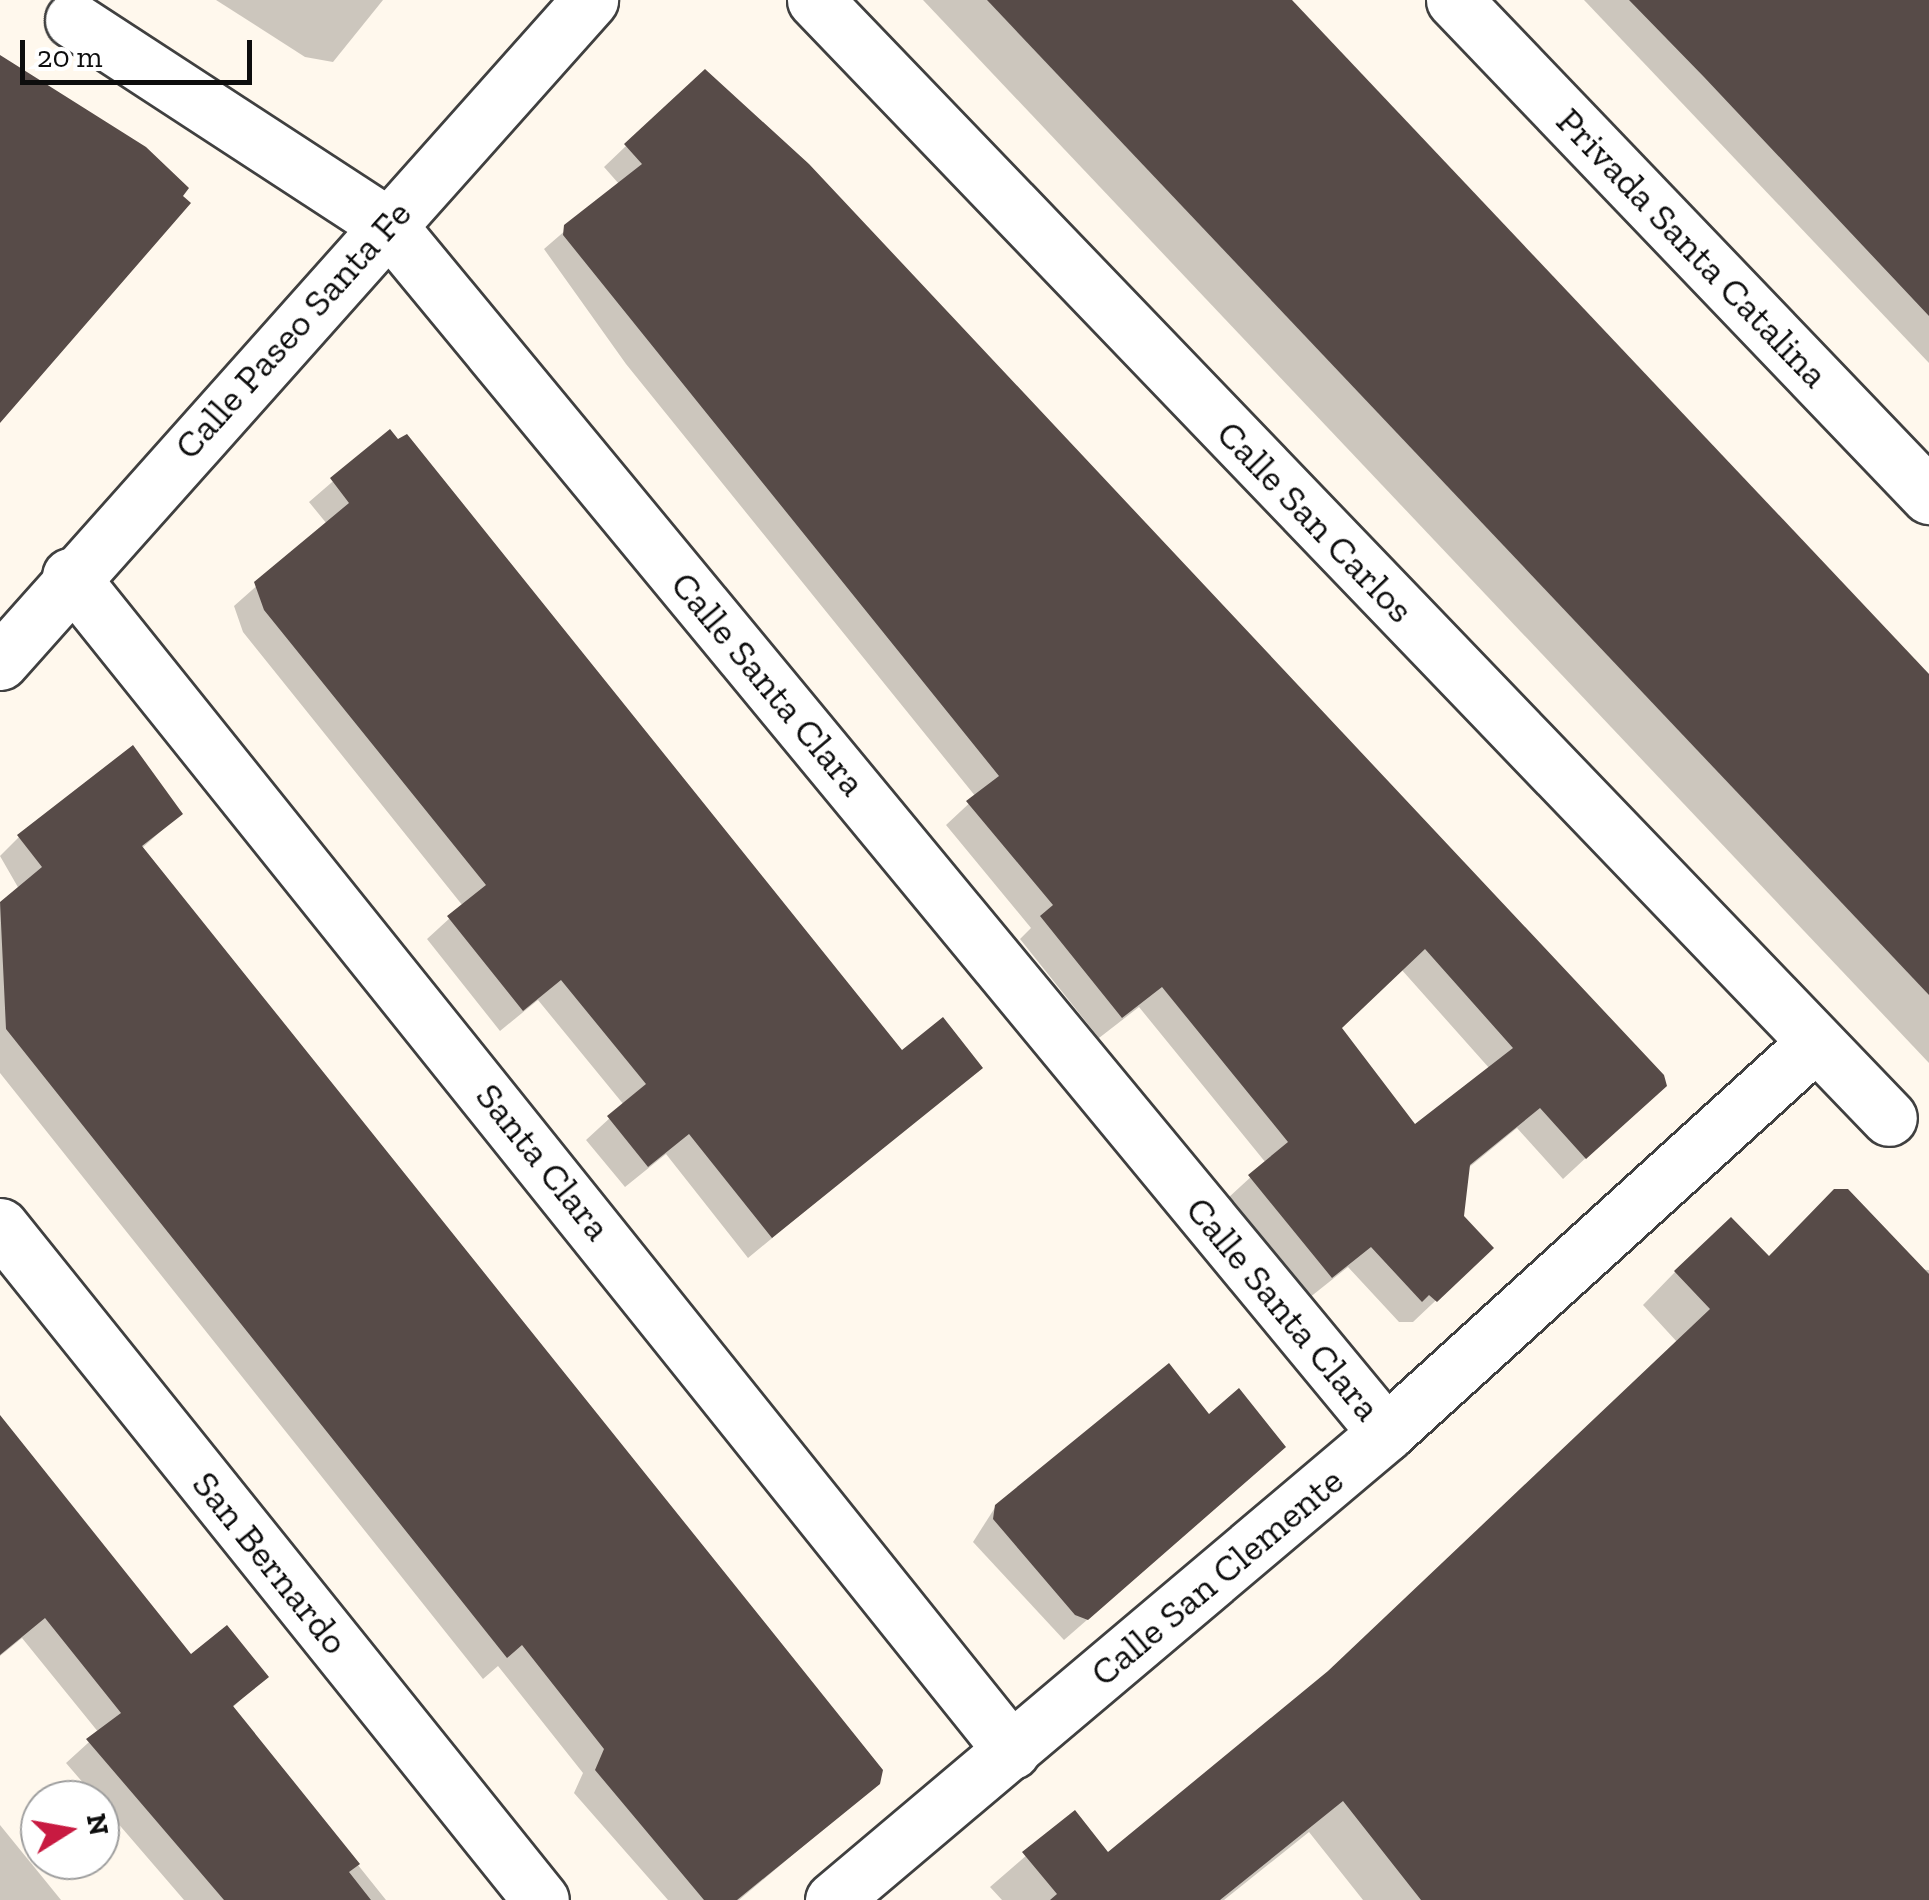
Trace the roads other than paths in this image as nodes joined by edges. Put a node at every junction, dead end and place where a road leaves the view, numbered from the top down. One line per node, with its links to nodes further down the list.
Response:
1 (590, 0): 5 (street, Calle Paseo Santa Fe)
2 (815, 0): 9 (street, Calle San Carlos)
3 (1454, 0): 6 (street, Privada Santa Catalina)
4 (73, 20): 5 (street, Calle Santa Clara)
5 (388, 225): 7 (street, Calle Paseo Santa Fe); 12 (street, Calle Santa Clara)
6 (1929, 496)
7 (70, 576): 8 (street, Calle Paseo Santa Fe); 13 (street, Santa Clara)
8 (0, 662)
9 (1815, 1044): 10 (street, Calle San Carlos); 12 (street, Calle San Clemente)
10 (1888, 1118)
11 (0, 1226): 14 (street, San Bernardo)
12 (1386, 1433): 13 (street, Calle San Clemente)
13 (1012, 1751): 15 (street, Calle San Clemente)
14 (541, 1900)
15 (833, 1900)

